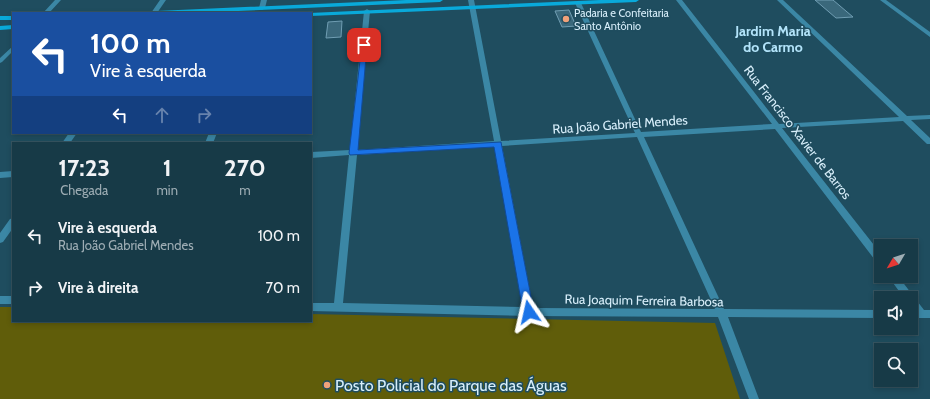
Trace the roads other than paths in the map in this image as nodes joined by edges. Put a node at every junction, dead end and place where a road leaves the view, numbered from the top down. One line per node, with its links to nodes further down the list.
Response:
1 (58, 0): 13 (street)
2 (163, 0): 14 (street)
3 (264, 0): 12 (street)
4 (440, 0): 11 (main road)
5 (636, 0): 10 (main road)
6 (679, 0): 26 (street, Rua Francisco Xavier de Barros)
7 (780, 0): 25 (street)
8 (883, 0): 21 (street)
9 (472, 3): 10 (main road); 11 (main road); 29 (street)
10 (578, 3): 27 (street)
11 (368, 5): 12 (main road); 16 (main road); 30 (street)
12 (262, 8): 15 (main road)
13 (47, 12)
14 (156, 12)
15 (176, 12)
16 (312, 14)
17 (0, 18): 18 (main road)
18 (12, 18)
19 (12, 27): 20 (main road)
20 (0, 28)
21 (930, 35)
22 (12, 49): 23 (street)
23 (0, 61)
24 (930, 117): 25 (street, Rua João Gabriel Mendes)
25 (905, 118): 26 (street, Rua João Gabriel Mendes); 28 (street)
26 (777, 126): 27 (street, Rua João Gabriel Mendes); 36 (street, Rua Francisco Xavier de Barros)
27 (639, 135): 29 (street, Rua João Gabriel Mendes); 45 (street)
28 (930, 142)
29 (498, 144): 30 (street, Rua João Gabriel Mendes); 44 (street)
30 (353, 153): 31 (street, Rua João Gabriel Mendes); 43 (street)
31 (312, 155)
32 (12, 174): 33 (street)
33 (0, 175)
34 (12, 222): 35 (street)
35 (0, 240)
36 (874, 252)
37 (897, 283): 38 (street)
38 (904, 291)
39 (0, 300): 40 (street)
40 (12, 300)
41 (918, 306): 47 (street)
42 (312, 307): 43 (street, Rua Joaquim Ferreira Barbosa)
43 (338, 308): 44 (street, Rua Joaquim Ferreira Barbosa)
44 (529, 312): 45 (street, Rua Joaquim Ferreira Barbosa)
45 (722, 314): 46 (street, Rua Joaquim Ferreira Barbosa); 48 (street)
46 (874, 314)
47 (926, 314)
48 (754, 399)

